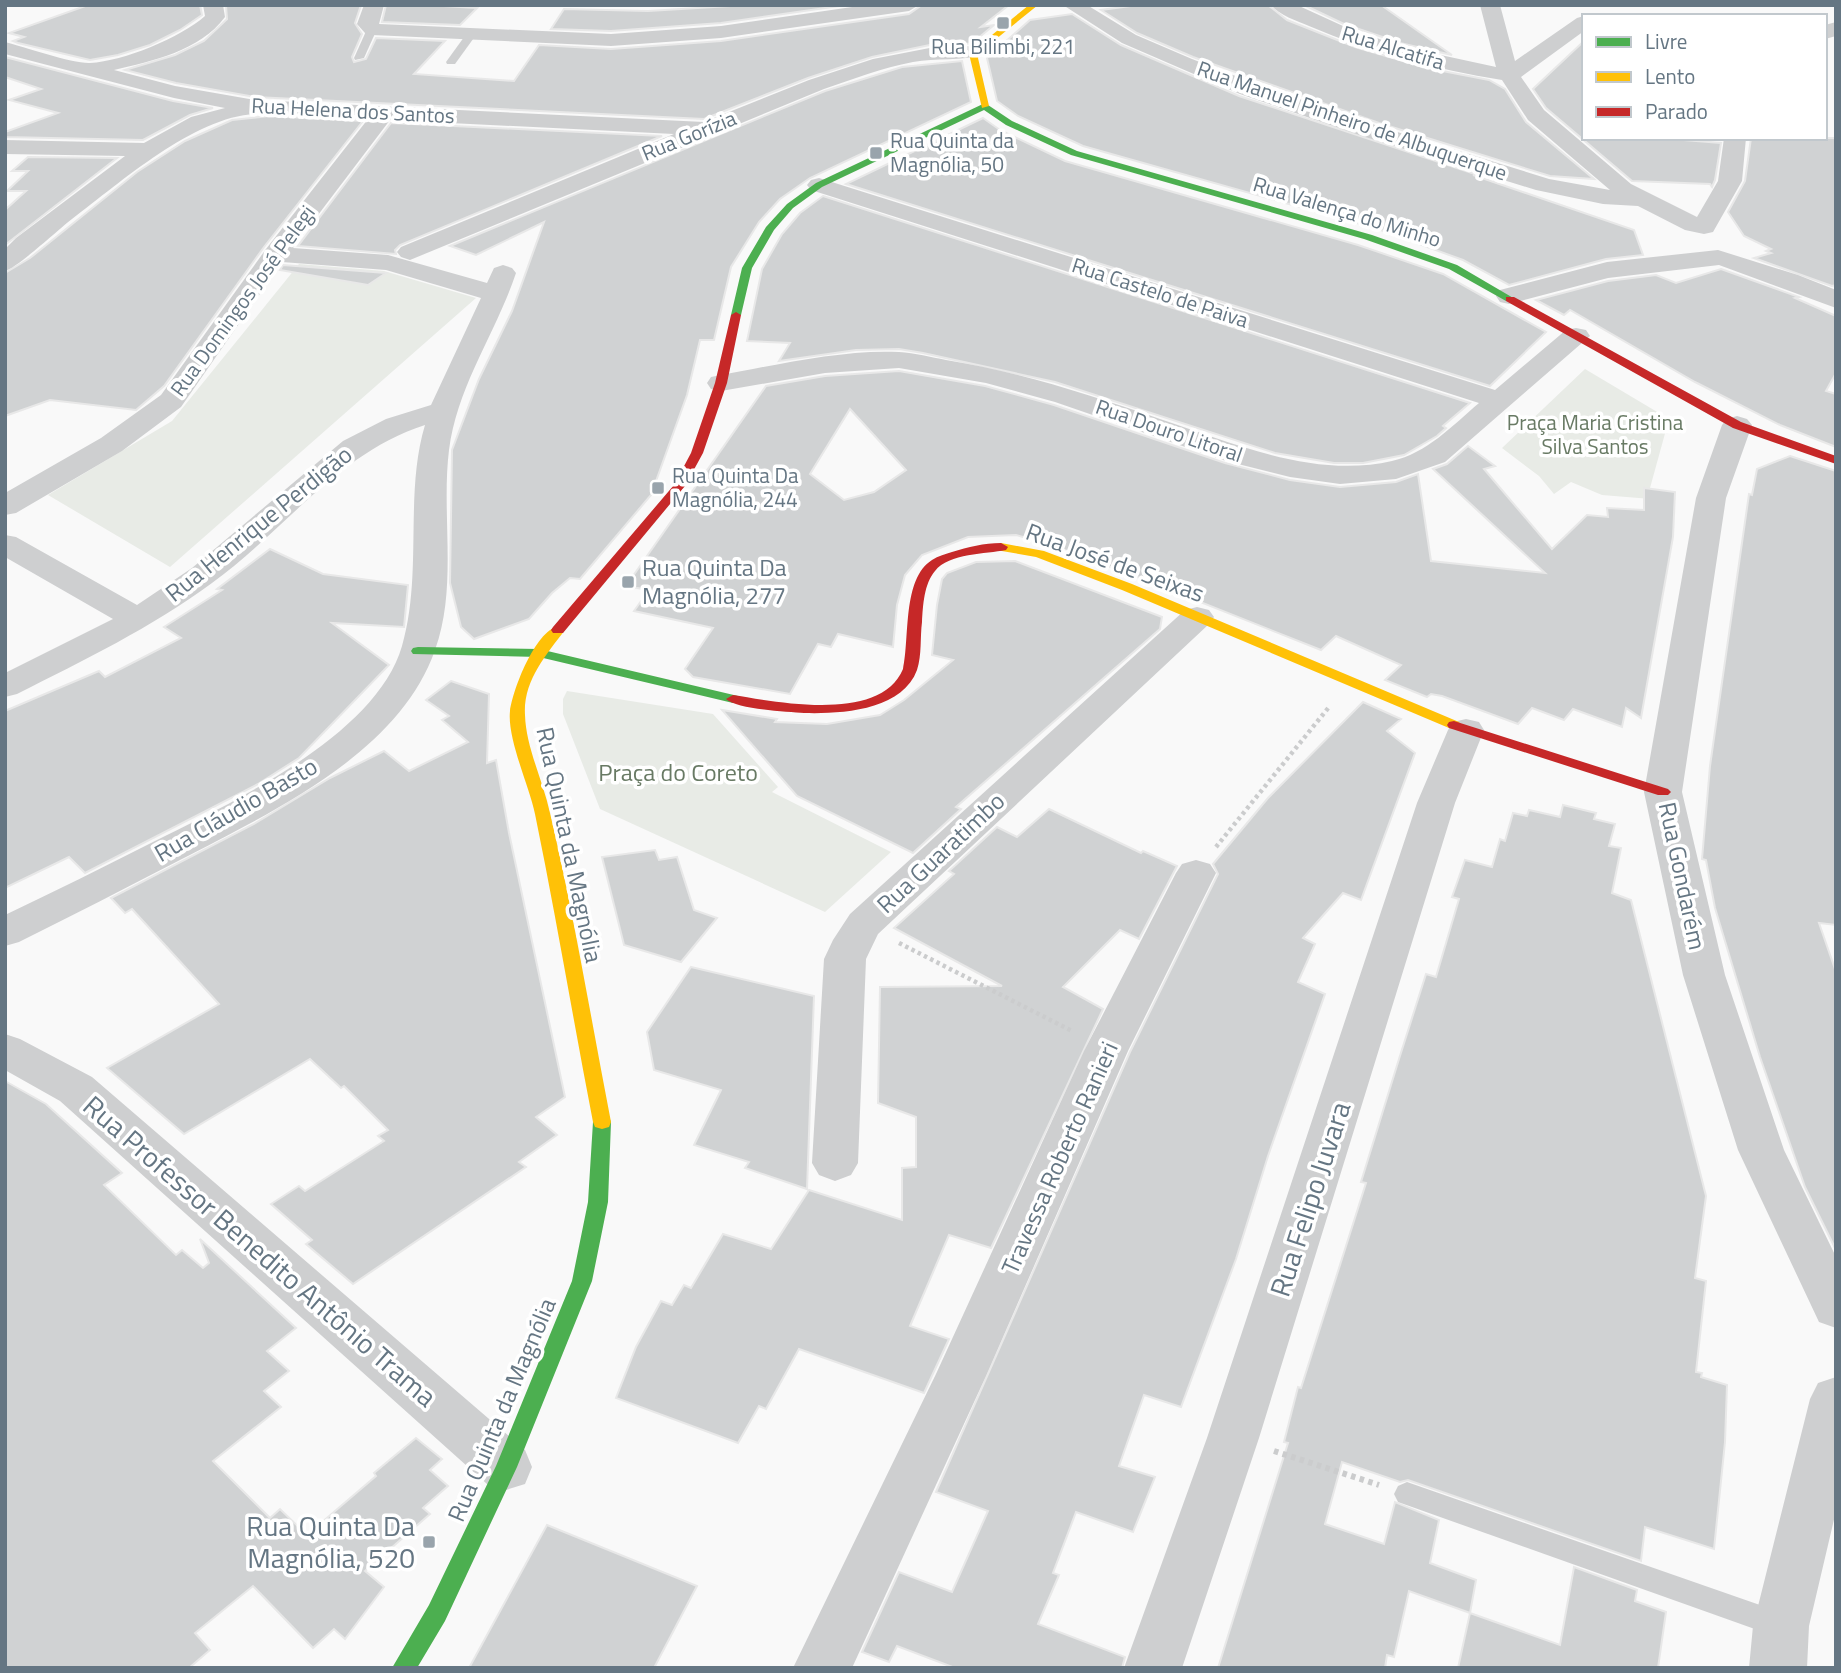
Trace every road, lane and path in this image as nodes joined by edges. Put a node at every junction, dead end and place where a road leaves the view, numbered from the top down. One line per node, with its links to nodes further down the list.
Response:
1 (213, 5): 17 (street)
2 (374, 5): 10 (street)
3 (909, 5): 12 (street)
4 (1034, 5): 13 (street)
5 (1073, 5): 27 (street, Rua Manuel Pinheiro de Albuquerque)
6 (1281, 5): 18 (street, Rua Alcatifa)
7 (1490, 5): 18 (street)
8 (643, 16): 12 (street)
9 (1582, 24): 18 (street)
10 (372, 29): 11 (street); 15 (lane)
11 (471, 35): 12 (street); 16 (lane)
12 (637, 38)
13 (980, 47): 19 (street); 22 (street, Rua Gorízia)
14 (5, 48): 17 (street, Rua Helena dos Santos)
15 (359, 58)
16 (450, 62)
17 (89, 69): 20 (street, Rua Helena dos Santos)
18 (1509, 75): 27 (street)
19 (985, 106): 26 (street, Rua Quinta da Magnólia); 38 (street, Rua Valença do Minho)
20 (255, 107): 21 (street, Rua Helena dos Santos); 25 (street)
21 (384, 113): 22 (street, Rua Helena dos Santos); 32 (street, Rua Domingos José Pelegi)
22 (707, 129): 31 (street, Rua Gorízia)
23 (1735, 140): 28 (street)
24 (5, 147): 25 (street)
25 (148, 150): 30 (street)
26 (819, 185): 41 (street, Rua Quinta da Magnólia); 42 (street, Rua Castelo de Paiva)
27 (1630, 196): 28 (street); 29 (street)
28 (1699, 226): 29 (street); 33 (street)
29 (1664, 238): 33 (street); 35 (street)
30 (15, 242): 34 (street)
31 (410, 252)
32 (275, 254): 43 (street, Rua Cláudio Basto); 46 (street, Rua Domingos José Pelegi)
33 (1732, 258): 35 (street); 36 (street)
34 (5, 262)
35 (1607, 270): 38 (street)
36 (1793, 282): 37 (street); 39 (street)
37 (1836, 287)
38 (1510, 296): 40 (street, Rua Valença do Minho)
39 (1836, 300)
40 (1576, 336): 42 (street, Rua Douro Litoral); 44 (street, Rua Valença do Minho)
41 (721, 383): 42 (street, Rua Douro Litoral); 51 (street, Rua Quinta da Magnólia)
42 (1501, 401)
43 (443, 411): 49 (street, Rua Henrique Perdigão); 50 (street, Rua Cláudio Basto)
44 (1737, 425): 45 (street, Rua Valença do Minho); 55 (street, Rua Gondarém)
45 (1836, 460)
46 (5, 506)
47 (5, 544): 49 (street)
48 (1197, 617): 51 (street, Rua José de Seixas); 52 (street, Rua José de Seixas); 57 (street, Rua Guaratimbo)
49 (138, 619): 53 (street, Rua Henrique Perdigão)
50 (418, 651): 51 (street, Rua José de Seixas); 58 (street, Rua Cláudio Basto)
51 (539, 653): 65 (street, Rua Quinta da Magnólia)
52 (1350, 681): 54 (street, Rua José de Seixas); 56 (path)
53 (5, 687)
54 (1466, 730): 55 (street, Rua José de Seixas); 64 (street, Rua Felipo Juvara)
55 (1663, 792): 62 (street, Rua Gondarém)
56 (1196, 873): 60 (street, Travessa Roberto Ranieri)
57 (864, 924): 60 (path); 61 (street, Rua Guaratimbo)
58 (5, 932)
59 (5, 1050): 65 (street, Rua Professor Benedito Antônio Trama)
60 (1107, 1051): 69 (street, Travessa Roberto Ranieri)
61 (835, 1163)
62 (1836, 1308)
63 (1836, 1399): 67 (street)
64 (1233, 1438): 66 (path); 70 (street, Rua Felipo Juvara)
65 (506, 1467): 68 (street, Rua Quinta da Magnólia)
66 (1407, 1494): 67 (lane)
67 (1779, 1647)
68 (404, 1668)
69 (822, 1668)
70 (1153, 1668)

